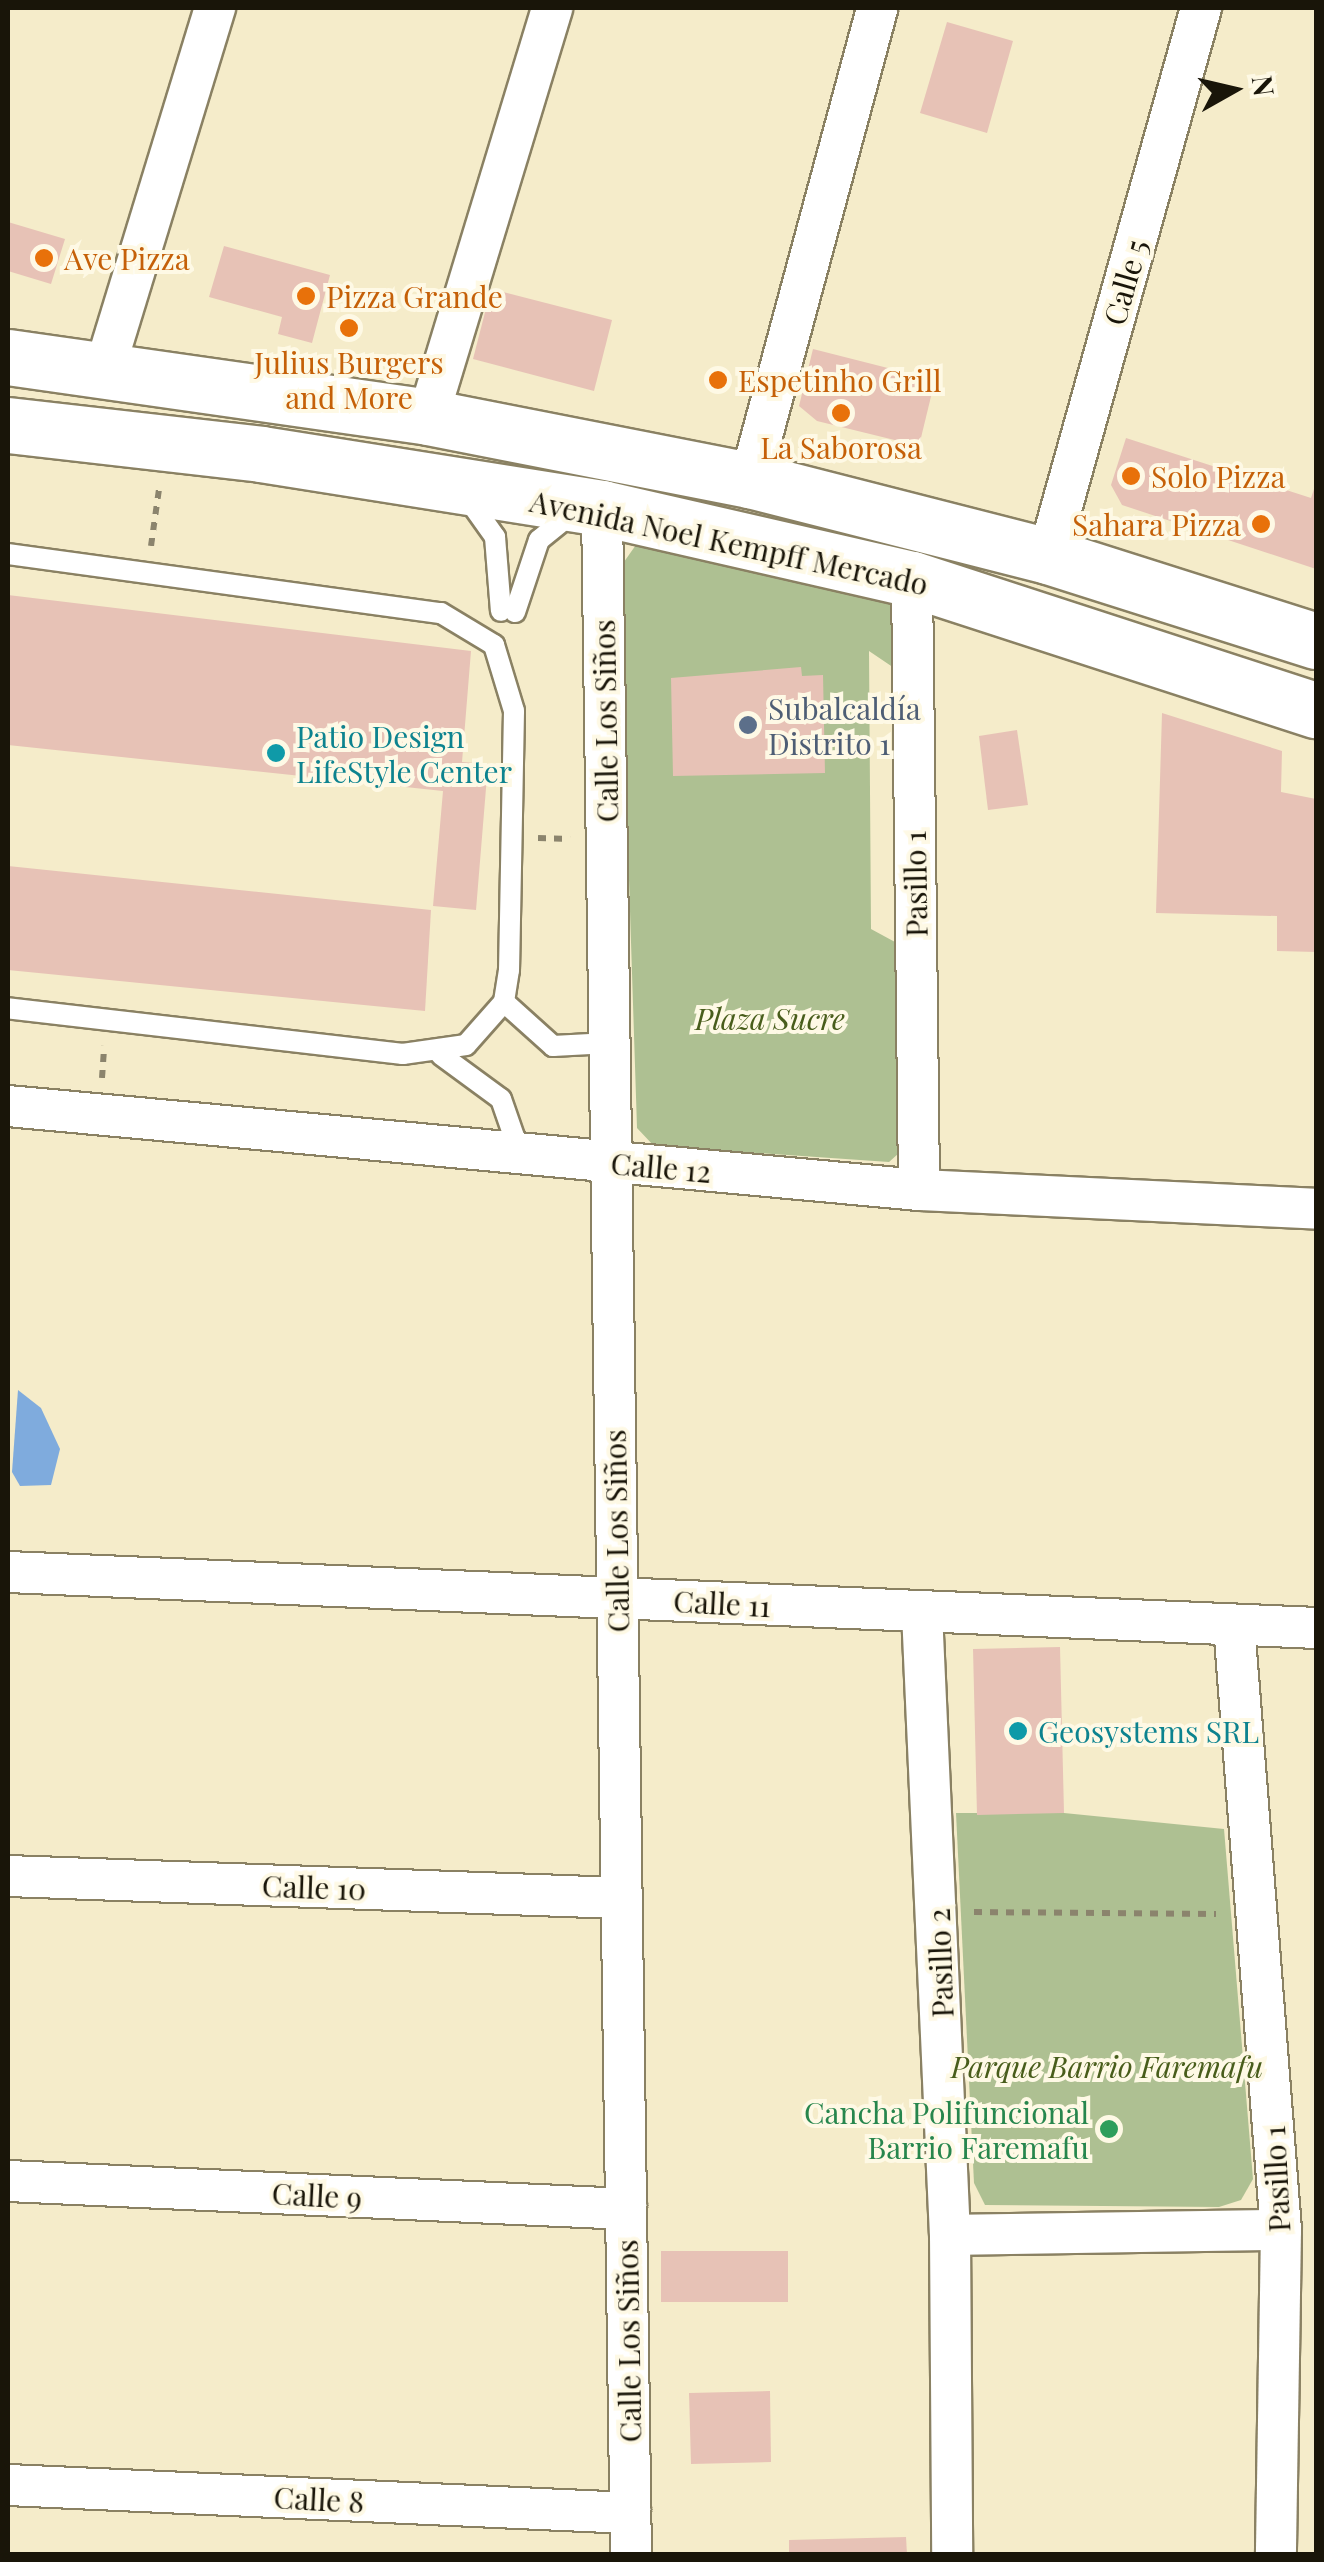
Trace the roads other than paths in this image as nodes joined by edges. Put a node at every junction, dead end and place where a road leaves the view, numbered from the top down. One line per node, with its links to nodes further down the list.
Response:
1 (214, 8): 6 (street)
2 (552, 8): 7 (street)
3 (878, 8): 10 (street)
4 (1201, 8): 14 (street, Calle 5)
5 (8, 357): 6 (main road, Avenida Noel Kempff Mercado)
6 (104, 370): 7 (main road, Avenida Noel Kempff Mercado)
7 (428, 416): 10 (main road, Avenida Noel Kempff Mercado)
8 (8, 425): 9 (main road, Avenida Noel Kempff Mercado)
9 (260, 454): 10 (main road); 11 (main road, Avenida Noel Kempff Mercado)
10 (750, 480): 14 (main road, Avenida Noel Kempff Mercado)
11 (457, 486): 12 (main road, Avenida Noel Kempff Mercado); 12 (lane)
12 (593, 506): 15 (main road, Avenida Noel Kempff Mercado); 20 (street, Calle Los Siños)
13 (8, 554): 18 (lane)
14 (1048, 556): 16 (main road, Avenida Noel Kempff Mercado)
15 (912, 579): 17 (main road, Avenida Noel Kempff Mercado); 25 (street, Pasillo 1)
16 (1316, 641)
17 (1311, 692)
18 (504, 1002): 20 (lane); 21 (lane)
19 (8, 1008): 21 (lane)
20 (609, 1043): 24 (street, Calle Los Siños)
21 (441, 1055): 23 (lane)
22 (8, 1106): 23 (street, Calle 12)
23 (520, 1154): 24 (street, Calle 12)
24 (612, 1163): 25 (street, Calle 12); 28 (street, Calle Los Siños)
25 (919, 1190): 26 (street, Calle 12)
26 (1316, 1209)
27 (8, 1572): 28 (street, Calle 11)
28 (617, 1598): 29 (street, Calle 11); 33 (street, Calle Los Siños)
29 (922, 1612): 30 (street, Calle 11); 37 (street, Pasillo 2)
30 (1234, 1625): 31 (street, Calle 11); 36 (street, Pasillo 1)
31 (1316, 1628)
32 (8, 1876): 33 (street, Calle 10)
33 (621, 1898): 35 (street, Calle Los Siños)
34 (8, 2182): 35 (street, Calle 9)
35 (626, 2209): 39 (street, Calle Los Siños)
36 (1281, 2230): 37 (street); 42 (street, Pasillo 1)
37 (950, 2235): 41 (street, Pasillo 2)
38 (8, 2485): 39 (street, Calle 8)
39 (630, 2513): 40 (street, Calle Los Siños)
40 (631, 2554)
41 (952, 2554)
42 (1276, 2554)

